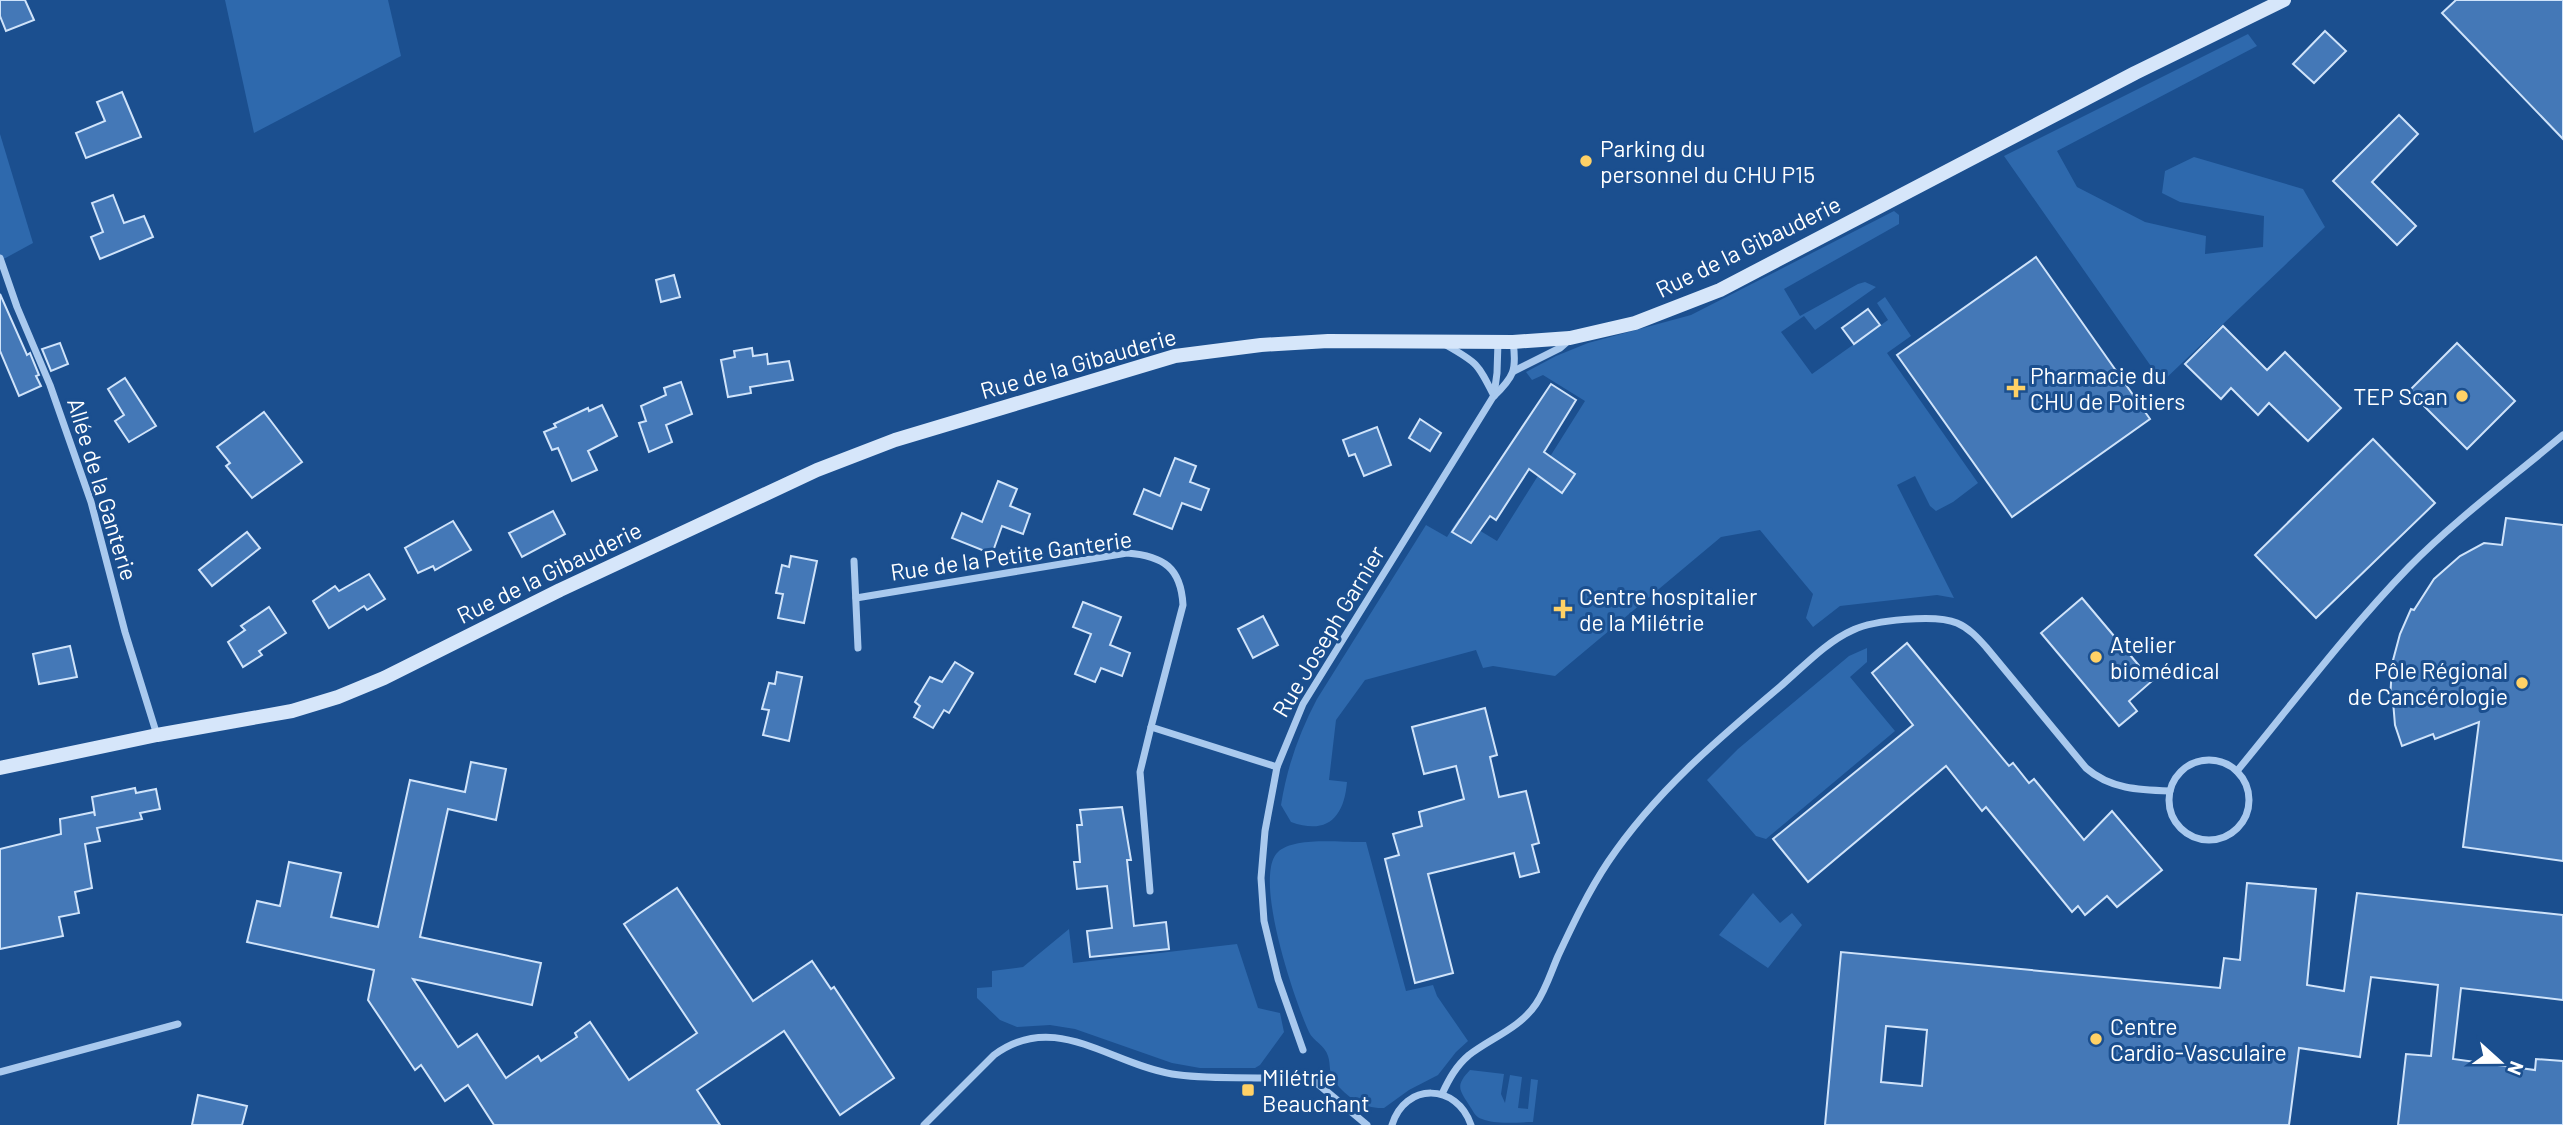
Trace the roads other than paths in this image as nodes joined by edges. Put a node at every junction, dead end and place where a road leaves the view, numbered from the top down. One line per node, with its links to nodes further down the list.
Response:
1 (2284, 0): 3 (street, Rue de la Gibauderie)
2 (0, 258): 14 (street, Allée de la Ganterie)
3 (1570, 338): 6 (street, Rue de la Gibauderie); 7 (street)
4 (1439, 341): 5 (street, Rue de la Gibauderie); 8 (street); 14 (street, Rue de la Gibauderie)
5 (1498, 342): 6 (street, Rue de la Gibauderie); 8 (street)
6 (1513, 342): 7 (street)
7 (1514, 371): 8 (street, Rue Joseph Garnier)
8 (1494, 396): 15 (street, Rue Joseph Garnier)
9 (2563, 435): 17 (street)
10 (854, 561): 11 (street)
11 (856, 598): 12 (street); 13 (street, Rue de la Petite Ganterie)
12 (858, 648)
13 (1151, 727): 15 (street); 19 (street, Rue de la Petite Ganterie)
14 (157, 735): 16 (street, Rue de la Gibauderie)
15 (1277, 767): 21 (street, Rue Joseph Garnier)
16 (0, 768)
17 (2237, 771): 18 (street); 18 (street)
18 (2171, 791): 25 (street)
19 (1150, 891)
20 (178, 1024): 22 (street)
21 (1303, 1050)
22 (0, 1072)
23 (1278, 1076): 26 (street)
24 (1313, 1080): 27 (street)
25 (1441, 1094): 28 (street); 29 (street)
26 (924, 1125)
27 (1367, 1125)
28 (1392, 1125)
29 (1471, 1125)

